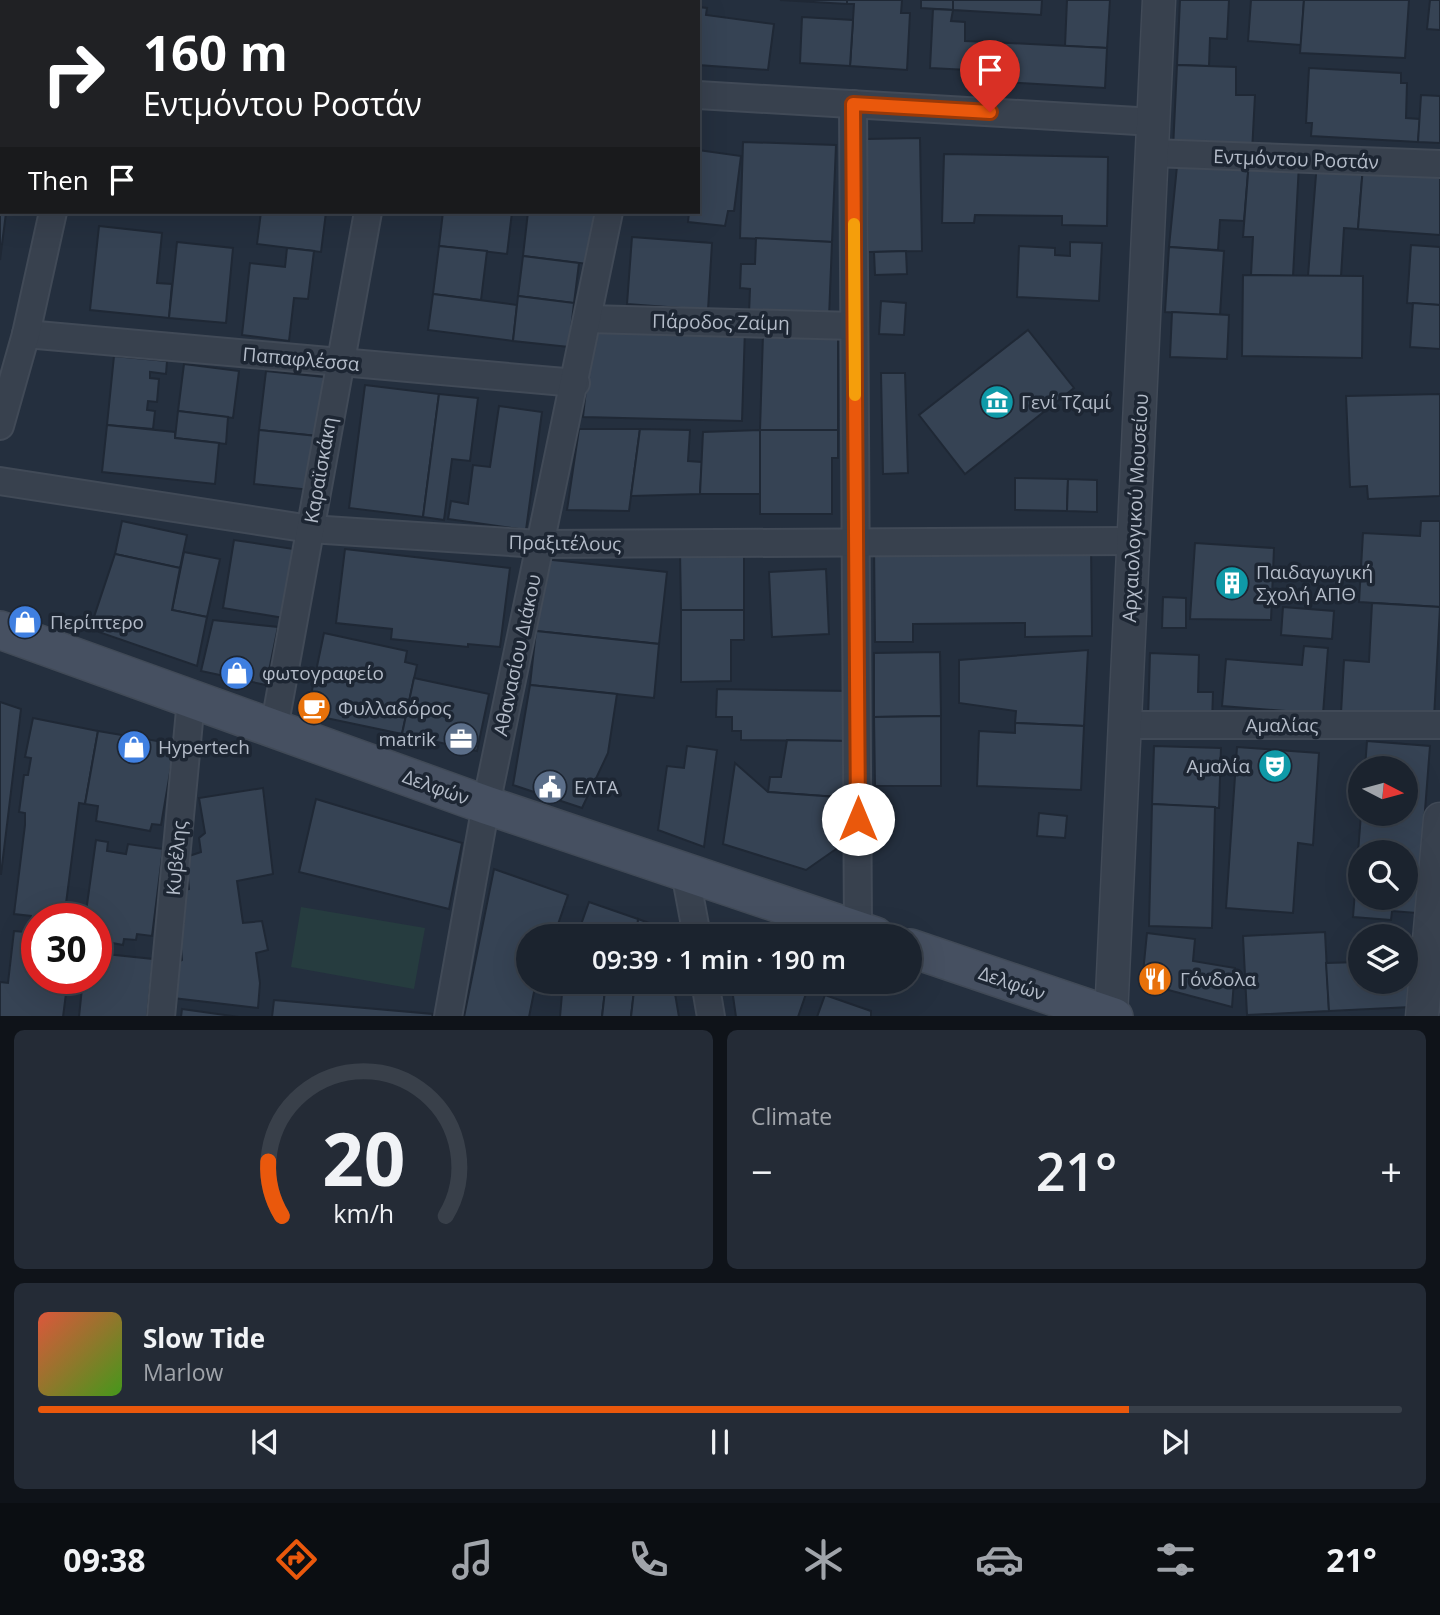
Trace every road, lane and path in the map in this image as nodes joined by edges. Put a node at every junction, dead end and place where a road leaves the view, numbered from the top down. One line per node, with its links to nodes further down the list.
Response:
1 (1160, 0): 4 (street, Αρχαιολογικού Μουσείου)
2 (700, 95): 3 (street, Εντμόντου Ροστάν)
3 (853, 104): 4 (street, Εντμόντου Ροστάν); 10 (street)
4 (1153, 138): 5 (street, Εντμόντου Ροστάν); 17 (street, Αρχαιολογικού Μουσείου)
5 (1440, 164)
6 (53, 214): 11 (street)
7 (368, 214): 12 (street, Καραϊσκάκη)
8 (610, 214): 9 (street, Αθανασίου Διάκου)
9 (588, 319): 10 (street, Πάροδος Ζαίμη); 13 (street, Αθανασίου Διάκου)
10 (854, 326): 18 (street)
11 (26, 334): 12 (street, Παπαφλέσσα); 14 (street)
12 (340, 362): 13 (street, Παπαφλέσσα); 16 (street, Καραϊσκάκη)
13 (576, 383): 19 (street, Αθανασίου Διάκου)
14 (0, 426)
15 (0, 481): 16 (street, Πραξιτέλους)
16 (310, 529): 19 (street, Πραξιτέλους); 24 (street, Καραϊσκάκη)
17 (1133, 541): 18 (street, Πραξιτέλους); 22 (street, Αρχαιολογικού Μουσείου)
18 (856, 542): 19 (street, Πραξιτέλους); 30 (street)
19 (540, 544): 25 (street, Αθανασίου Διάκου)
20 (0, 630): 21 (main road, Δελφών)
21 (191, 700): 24 (main road, Δελφών); 33 (street, Κυβέλης)
22 (1125, 725): 23 (street, Αμαλίας); 36 (street, Αρχαιολογικού Μουσείου)
23 (1440, 725)
24 (274, 729): 25 (main road, Δελφών)
25 (486, 805): 27 (main road, Δελφών); 34 (street, Αθανασίου Διάκου)
26 (1440, 819): 37 (street)
27 (685, 872): 28 (street); 29 (main road, Δελφών)
28 (695, 924)
29 (840, 924)
30 (867, 924)
31 (922, 952): 36 (main road, Δελφών)
32 (707, 994): 35 (street)
33 (161, 1016)
34 (448, 1016)
35 (712, 1016)
36 (1112, 1016)
37 (1422, 1016)

